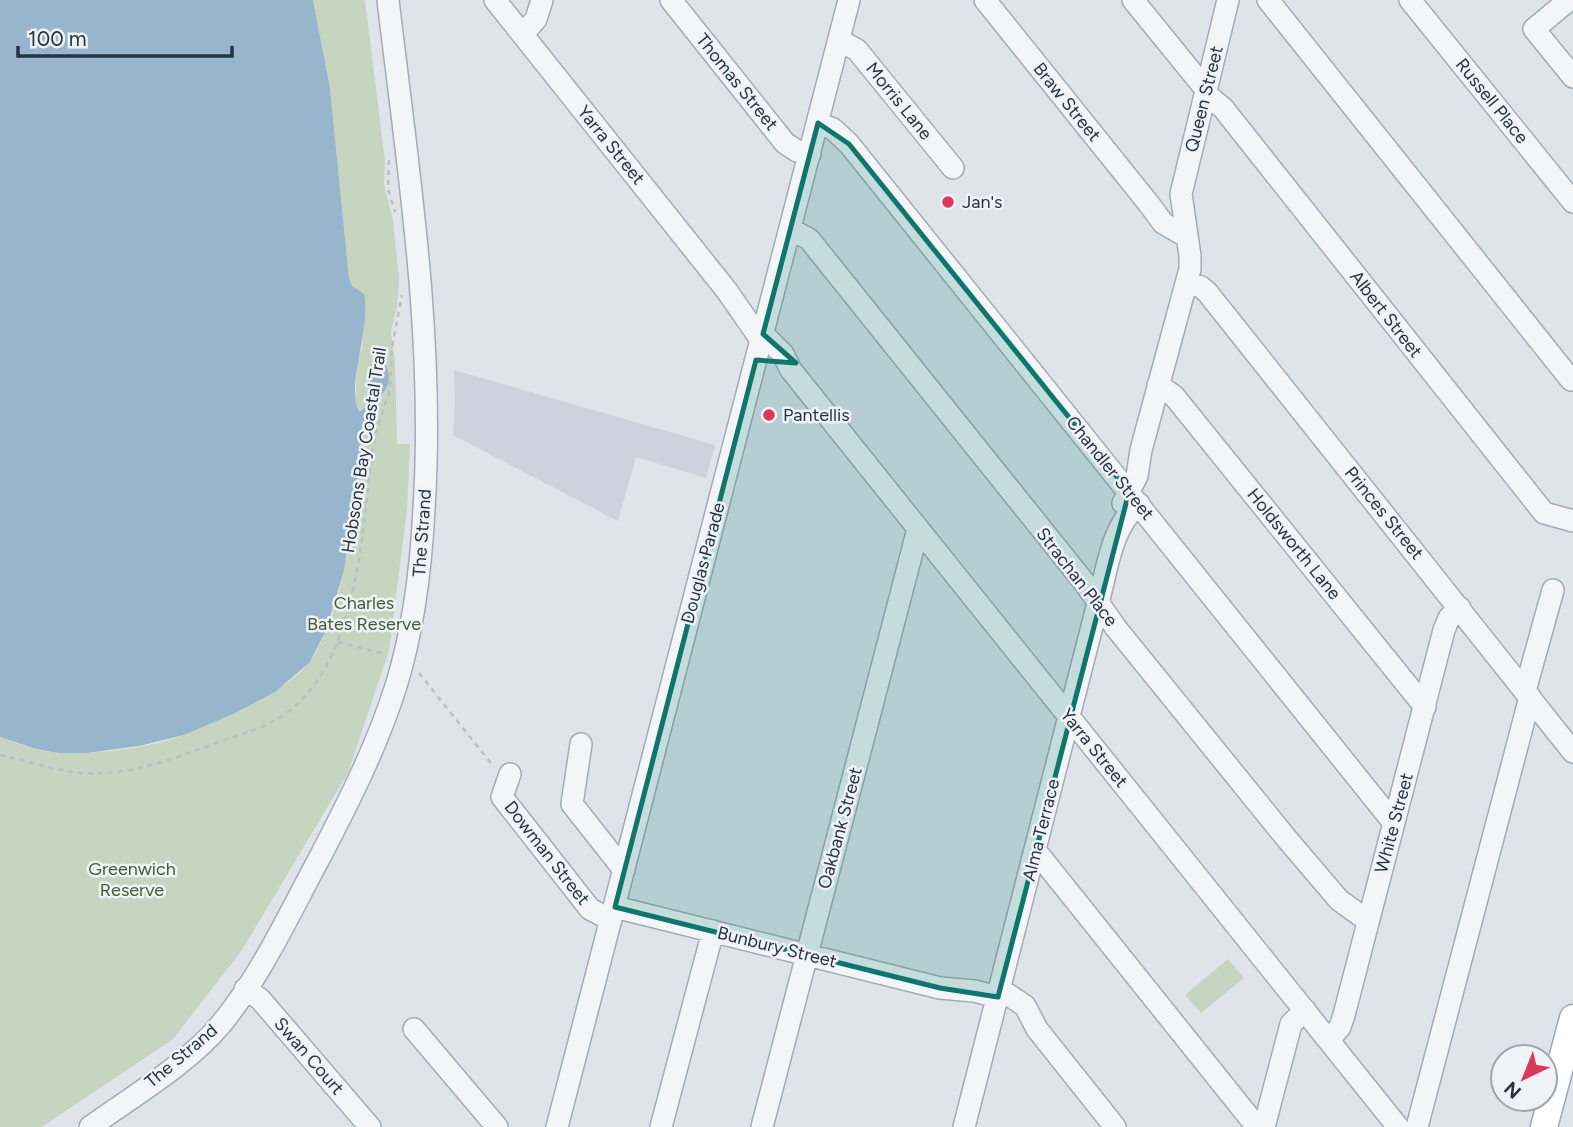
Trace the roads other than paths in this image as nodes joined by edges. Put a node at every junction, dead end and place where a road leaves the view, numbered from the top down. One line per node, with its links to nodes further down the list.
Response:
1 (388, 0): 50 (street, The Strand)
2 (495, 0): 13 (street, Yarra Street)
3 (530, 0): 13 (street)
4 (542, 0): 13 (street)
5 (671, 0): 18 (street, Thomas Street)
6 (849, 0): 14 (street, Douglas Parade)
7 (985, 0): 22 (street, Braw Street)
8 (1133, 0): 16 (street, Albert Street)
9 (1228, 0): 16 (street, Queen Street)
10 (1268, 0): 29 (street)
11 (1410, 0): 21 (street, Russell Place)
12 (1569, 0): 15 (street)
13 (517, 27): 26 (street, Yarra Street)
14 (839, 40): 17 (street, Douglas Parade); 19 (street, Morris Lane)
15 (1573, 77)
16 (1207, 92): 20 (street, Queen Street); 32 (street, Albert Street)
17 (818, 123): 18 (street, Douglas Parade); 31 (street, Chandler Street)
18 (810, 154): 23 (street, Douglas Parade)
19 (953, 168)
20 (1181, 199): 22 (street); 24 (street, Alma Terrace)
21 (1573, 202)
22 (1149, 204): 24 (street, Braw Street)
23 (790, 229): 27 (street, Douglas Parade); 35 (street, Strachan Place)
24 (1187, 237): 25 (street, Alma Terrace)
25 (1187, 282): 30 (street, Alma Terrace); 36 (street, Princes Street)
26 (727, 291): 27 (street, Yarra Street); 28 (street, Yarra Street)
27 (770, 307): 28 (street, Douglas Parade)
28 (760, 344): 33 (street, Yarra Street); 45 (street, Douglas Parade)
29 (1573, 379)
30 (1158, 385): 31 (street, Alma Terrace); 38 (street, Holdsworth Lane)
31 (1130, 493): 35 (street, Alma Terrace); 43 (street, Chandler Street)
32 (1573, 521)
33 (918, 529): 39 (street, Yarra Street); 49 (street, Oakbank Street)
34 (1553, 590): 37 (street)
35 (1098, 603): 39 (street, Alma Terrace); 47 (street, Strachan Place)
36 (1460, 608): 37 (street, Princes Street); 38 (street, White Street)
37 (1528, 694): 41 (street, Princes Street); 67 (street)
38 (1425, 708): 43 (street, White Street)
39 (1069, 717): 44 (street, Alma Terrace); 52 (street, Yarra Street)
40 (582, 744): 45 (street)
41 (1573, 752)
42 (509, 779): 46 (street, Dowman Street)
43 (1393, 822): 47 (street, White Street)
44 (1035, 850): 51 (street, Alma Terrace); 64 (street)
45 (624, 870): 46 (street, Douglas Parade)
46 (613, 913): 48 (street, Bunbury Street); 59 (street, Douglas Parade)
47 (1368, 921): 55 (street, White Street)
48 (713, 931): 49 (street, Bunbury Street); 60 (street)
49 (807, 955): 51 (street, Bunbury Street); 61 (street, Oakbank Street)
50 (245, 989): 56 (street, The Strand); 57 (street, Swan Court)
51 (997, 1001): 62 (street, Alma Terrace); 63 (street, Bunbury Street)
52 (1305, 1010): 55 (street, Yarra Street); 65 (street)
53 (1573, 1018): 68 (main road)
54 (414, 1029): 58 (street)
55 (1329, 1040): 66 (street, Yarra Street)
56 (90, 1127)
57 (370, 1127)
58 (497, 1127)
59 (557, 1127)
60 (661, 1127)
61 (762, 1127)
62 (964, 1127)
63 (1115, 1127)
64 (1257, 1127)
65 (1264, 1127)
66 (1398, 1127)
67 (1417, 1127)
68 (1544, 1127)

